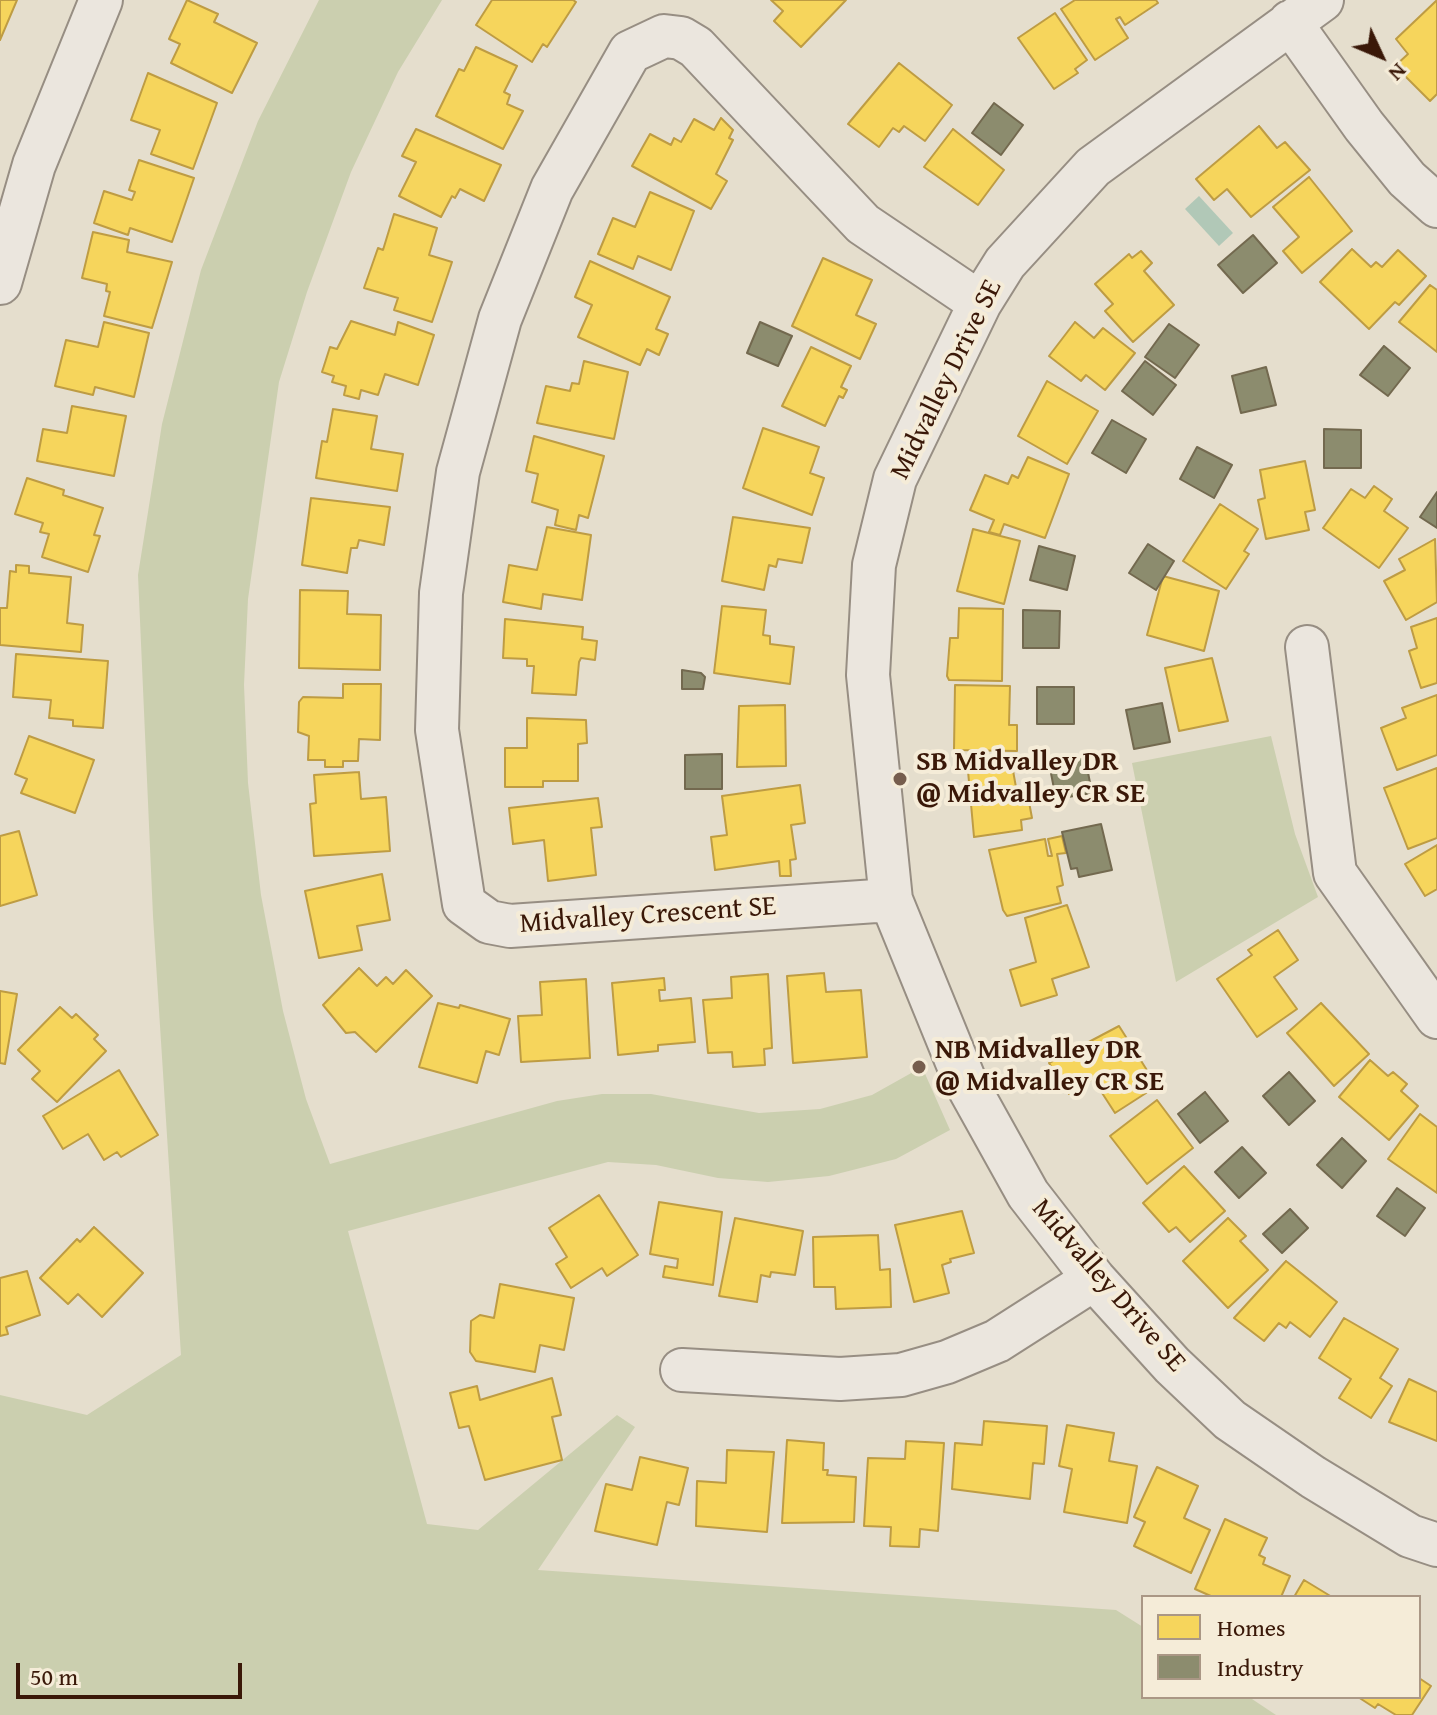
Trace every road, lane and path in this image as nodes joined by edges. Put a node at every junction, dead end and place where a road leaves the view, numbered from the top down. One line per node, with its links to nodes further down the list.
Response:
1 (101, 0): 4 (street)
2 (1306, 11): 3 (street); 5 (street, Midvalley Drive SE)
3 (1437, 206)
4 (0, 283)
5 (980, 303): 7 (street, Midvalley Drive SE); 7 (street, Midvalley Crescent SE)
6 (1307, 647): 8 (street)
7 (891, 900): 9 (street, Midvalley Drive SE)
8 (1437, 1017)
9 (1094, 1279): 10 (street); 11 (street, Midvalley Drive SE)
10 (682, 1370)
11 (1437, 1545)

